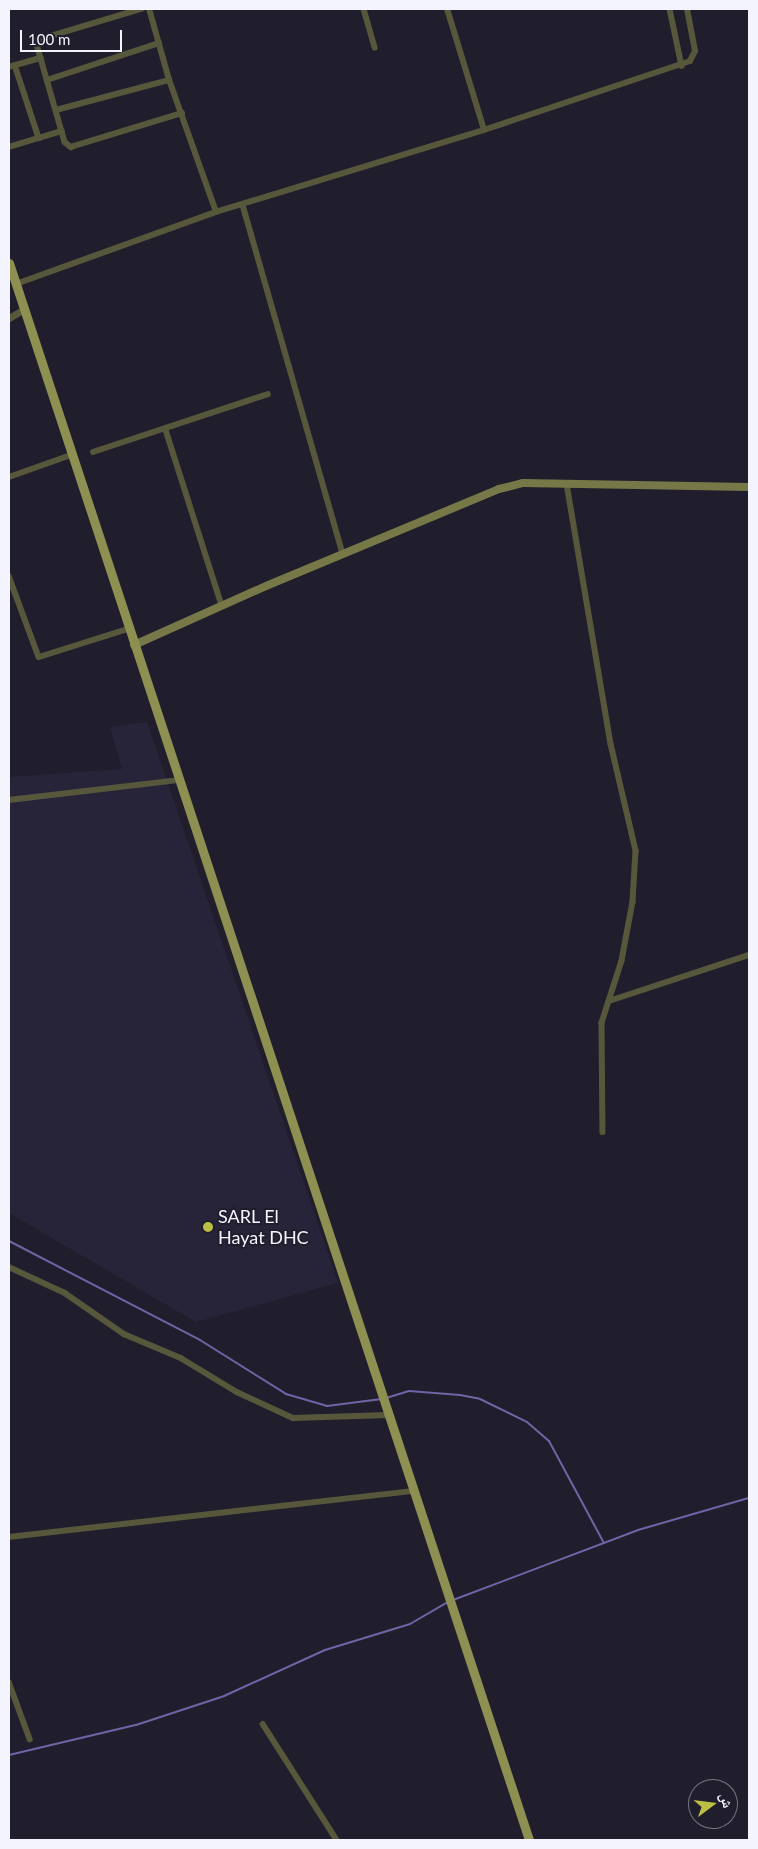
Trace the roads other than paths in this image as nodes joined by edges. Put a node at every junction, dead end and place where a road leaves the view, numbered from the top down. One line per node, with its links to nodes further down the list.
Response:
1 (142, 9): 9 (street)
2 (148, 9): 7 (street)
3 (364, 9): 8 (street)
4 (447, 9): 16 (street)
5 (670, 9): 11 (street)
6 (687, 9): 11 (street)
7 (159, 43): 12 (street); 13 (street)
8 (375, 47)
9 (41, 58): 10 (street); 12 (street)
10 (12, 66): 18 (street)
11 (682, 66): 16 (street)
12 (47, 80): 14 (street)
13 (169, 80): 14 (street); 15 (street)
14 (56, 110): 17 (street)
15 (182, 114): 17 (street); 21 (street)
16 (484, 130): 20 (street)
17 (62, 131): 18 (street)
18 (39, 138): 19 (street)
19 (9, 147)
20 (243, 205): 21 (street); 33 (street)
21 (216, 212): 23 (street)
22 (9, 263): 23 (main road)
23 (16, 284): 24 (main road)
24 (24, 309): 25 (street); 29 (main road)
25 (9, 318)
26 (268, 394): 27 (street)
27 (166, 430): 28 (street); 35 (street)
28 (93, 452)
29 (71, 455): 30 (street); 36 (main road)
30 (9, 477)
31 (567, 484): 32 (main road); 33 (main road); 41 (street)
32 (749, 488)
33 (343, 554): 35 (main road)
34 (9, 576): 36 (street)
35 (222, 605): 37 (main road)
36 (128, 629): 37 (main road)
37 (134, 645): 38 (main road)
38 (180, 780): 39 (street); 44 (main road)
39 (9, 800)
40 (749, 955): 41 (street)
41 (609, 1000): 42 (street)
42 (603, 1132)
43 (9, 1267): 44 (street)
44 (388, 1415): 45 (main road)
45 (413, 1491): 46 (street); 51 (main road)
46 (9, 1536)
47 (9, 1682): 49 (street)
48 (263, 1724): 50 (street)
49 (30, 1739)
50 (338, 1840)
51 (529, 1840)

